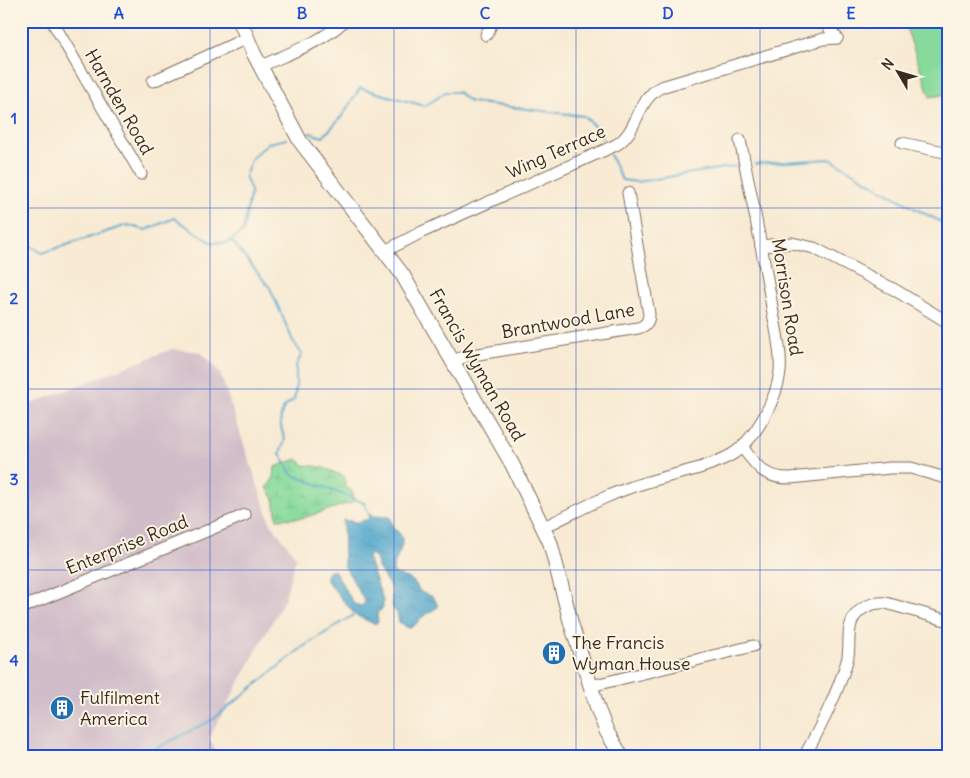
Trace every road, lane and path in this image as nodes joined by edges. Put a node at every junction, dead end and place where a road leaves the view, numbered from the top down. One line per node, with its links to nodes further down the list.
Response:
1 (52, 21): 13 (street, Harnden Road)
2 (240, 21): 7 (main road, Francis Wyman Road)
3 (344, 21): 8 (street)
4 (494, 21): 6 (street)
5 (825, 21): 16 (street, Wing Terrace)
6 (486, 35)
7 (247, 38): 8 (main road, Francis Wyman Road); 9 (street)
8 (261, 66): 16 (main road, Francis Wyman Road)
9 (153, 81)
10 (740, 140): 15 (street, Morrison Road)
11 (902, 142): 12 (street)
12 (949, 152)
13 (141, 174)
14 (628, 192): 18 (street, Brantwood Lane)
15 (761, 246): 17 (street); 19 (street, Morrison Road)
16 (386, 250): 18 (main road, Francis Wyman Road)
17 (949, 324)
18 (454, 361): 22 (main road, Francis Wyman Road)
19 (742, 447): 20 (street); 22 (street, Morrison Road)
20 (949, 479)
21 (245, 515): 23 (street, Enterprise Road)
22 (544, 527): 26 (main road, Francis Wyman Road)
23 (21, 608)
24 (949, 621): 28 (street)
25 (753, 646): 26 (street)
26 (591, 686): 27 (main road, Francis Wyman Road)
27 (622, 757)
28 (804, 757)

